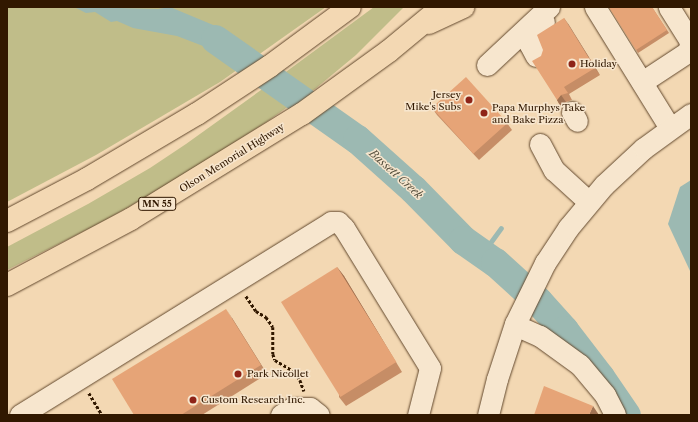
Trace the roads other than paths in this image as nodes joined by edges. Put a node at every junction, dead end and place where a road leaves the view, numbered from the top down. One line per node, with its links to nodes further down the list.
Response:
1 (350, 7): 12 (highway)
2 (442, 7): 8 (highway, Olson Memorial Highway / MN 55)
3 (463, 7): 8 (highway)
4 (549, 7): 10 (street)
5 (561, 7): 9 (street)
6 (595, 7): 11 (street)
7 (669, 7): 11 (street)
8 (412, 31): 19 (highway, Olson Memorial Highway / MN 55)
9 (536, 56)
10 (487, 65)
11 (642, 82): 14 (street)
12 (197, 114): 17 (highway); 18 (highway)
13 (691, 114): 14 (street)
14 (670, 128): 16 (street)
15 (540, 144): 16 (street)
16 (589, 202): 20 (street)
17 (7, 221)
18 (7, 237)
19 (7, 285)
20 (515, 324): 25 (street); 26 (street)
21 (315, 412): 23 (street)
22 (20, 415): 24 (street)
23 (281, 415)
24 (418, 415)
25 (488, 415)
26 (615, 415)

